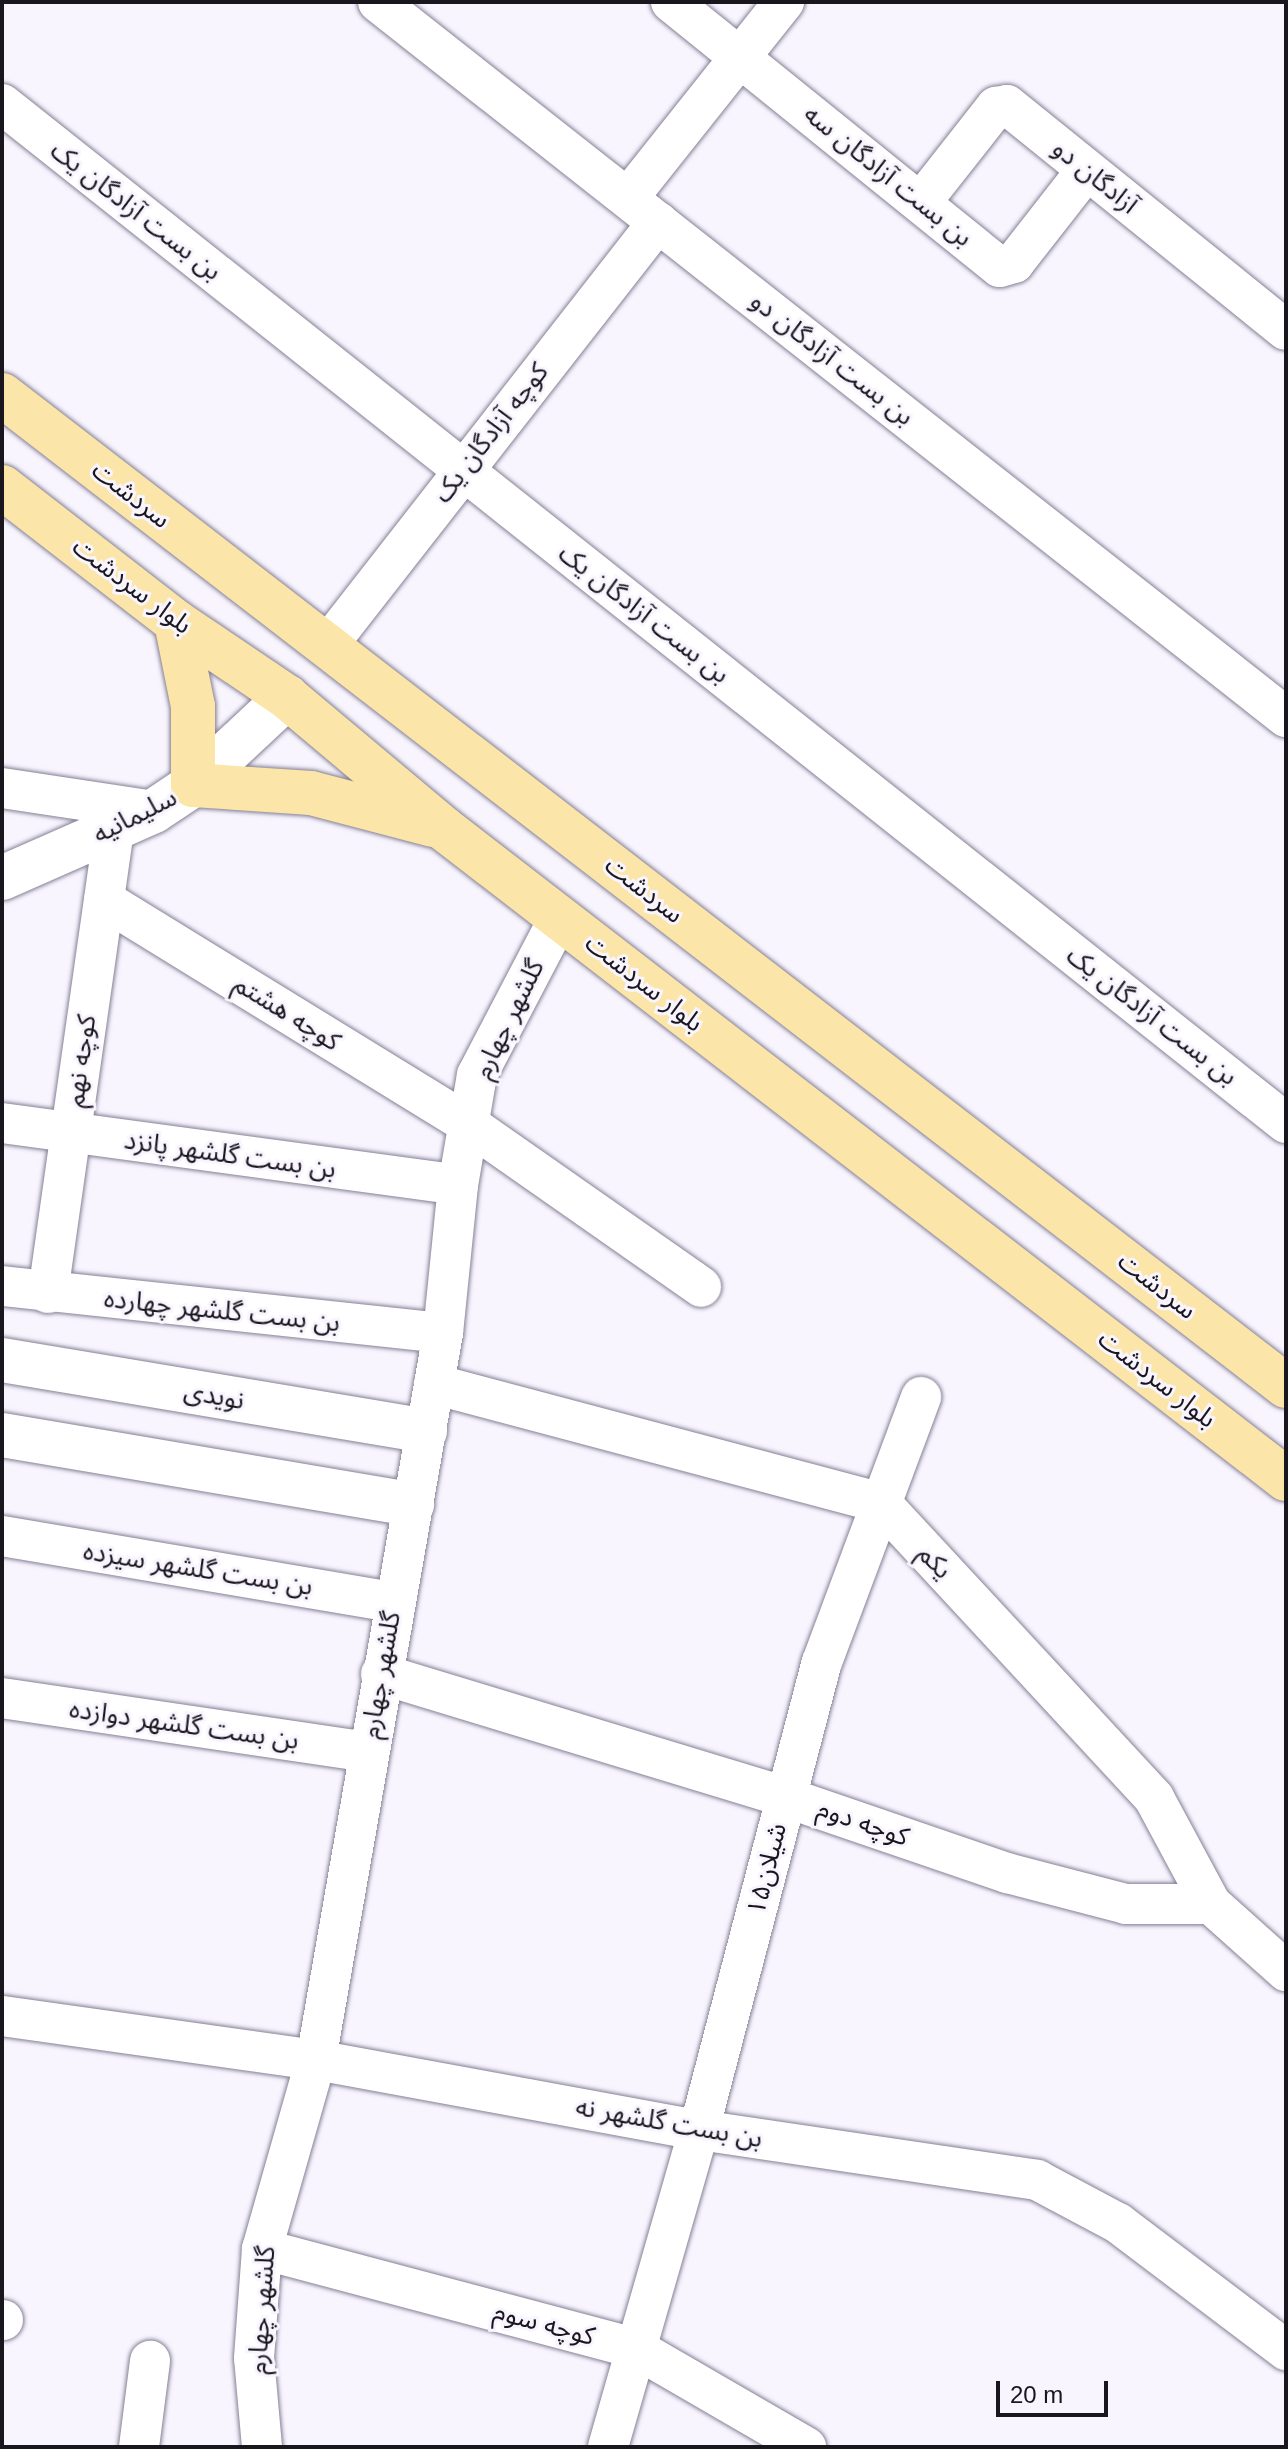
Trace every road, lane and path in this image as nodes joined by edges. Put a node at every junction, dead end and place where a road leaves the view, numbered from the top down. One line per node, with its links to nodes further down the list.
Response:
1 (378, 2): 8 (street, بن بست آزادگان دو)
2 (671, 2): 4 (street, بن بست آزادگان سه)
3 (784, 2): 4 (street, کوچه آزادگان یک)
4 (740, 57): 7 (street, بن بست آزادگان سه); 8 (street, کوچه آزادگان یک)
5 (2, 104): 11 (street, بن بست آزادگان یک)
6 (1086, 171): 7 (street, آزادگان دو); 7 (street, بن بست آزادگان سه); 9 (street, آزادگان دو)
7 (922, 201)
8 (643, 210): 11 (street, کوچه آزادگان یک); 16 (street, بن بست آزادگان دو)
9 (1286, 330)
10 (2, 395): 14 (main road, سردشت)
11 (462, 469): 14 (street, کوچه آزادگان یک); 26 (street, بن بست آزادگان یک)
12 (2, 487): 13 (main road, بلوار سردشت)
13 (176, 622): 15 (main road, بلوار سردشت); 17 (main road)
14 (327, 646): 15 (main road); 34 (main road, سردشت)
15 (287, 697): 17 (street, سلیمانیه); 21 (main road, بلوار سردشت)
16 (1286, 717)
17 (193, 785): 19 (street, سلیمانیه); 21 (main road)
18 (2, 788): 19 (street)
19 (154, 811): 20 (street, سلیمانیه)
20 (114, 828): 22 (street, سلیمانیه); 23 (street, کوچه نهم)
21 (443, 828): 24 (main road, بلوار سردشت)
22 (2, 878)
23 (104, 900): 27 (street, کوچه هشتم); 28 (street, کوچه نهم)
24 (559, 918): 27 (street, گلشهر چهارم); 42 (main road, بلوار سردشت)
25 (2, 1123): 28 (street, بن بست گلشهر پانزد)
26 (1286, 1123)
27 (470, 1125): 29 (street, گلشهر چهارم); 31 (street, کوچه هشتم)
28 (71, 1134): 29 (street, بن بست گلشهر پانزد); 32 (street, کوچه نهم)
29 (458, 1185): 33 (street, گلشهر چهارم)
30 (2, 1286): 32 (street, بن بست گلشهر چهارده)
31 (701, 1287)
32 (48, 1293): 33 (street, بن بست گلشهر چهارده)
33 (443, 1333): 37 (street, گلشهر چهارم)
34 (1240, 1351): 36 (main road); 38 (main road, سردشت)
35 (2, 1360): 40 (street, نویدی)
36 (1286, 1364)
37 (434, 1384): 40 (street, گلشهر چهارم); 43 (street)
38 (1286, 1386)
39 (921, 1397): 43 (street, شیلان۱۵)
40 (425, 1431): 44 (street, گلشهر چهارم)
41 (2, 1435): 44 (street)
42 (1286, 1479)
43 (881, 1503): 50 (street, شیلان۱۵); 51 (street, یکم)
44 (412, 1504): 46 (street, گلشهر چهارم)
45 (2, 1536): 46 (street, بن بست گلشهر سیزده)
46 (394, 1602): 47 (street, گلشهر چهارم)
47 (381, 1674): 49 (street, گلشهر چهارم); 50 (street, کوچه دوم)
48 (2, 1698): 49 (street, بن بست گلشهر دوازده)
49 (367, 1752): 54 (street, گلشهر چهارم)
50 (785, 1797): 51 (street, کوچه دوم); 55 (street, شیلان۱۵)
51 (1211, 1904): 52 (street, یکم)
52 (1286, 1971)
53 (2, 2016): 54 (street, بن بست گلشهر نه)
54 (316, 2060): 55 (street, بن بست گلشهر نه); 56 (street, گلشهر چهارم)
55 (699, 2130): 57 (street, شیلان۱۵); 58 (street, بن بست گلشهر نه)
56 (262, 2249): 57 (street, کوچه سوم); 61 (street, گلشهر چهارم)
57 (635, 2348): 62 (street, شیلان۱۵); 63 (street, کوچه سوم)
58 (1286, 2350)
59 (150, 2361): 60 (street)
60 (139, 2447)
61 (262, 2447)
62 (608, 2447)
63 (806, 2447)

